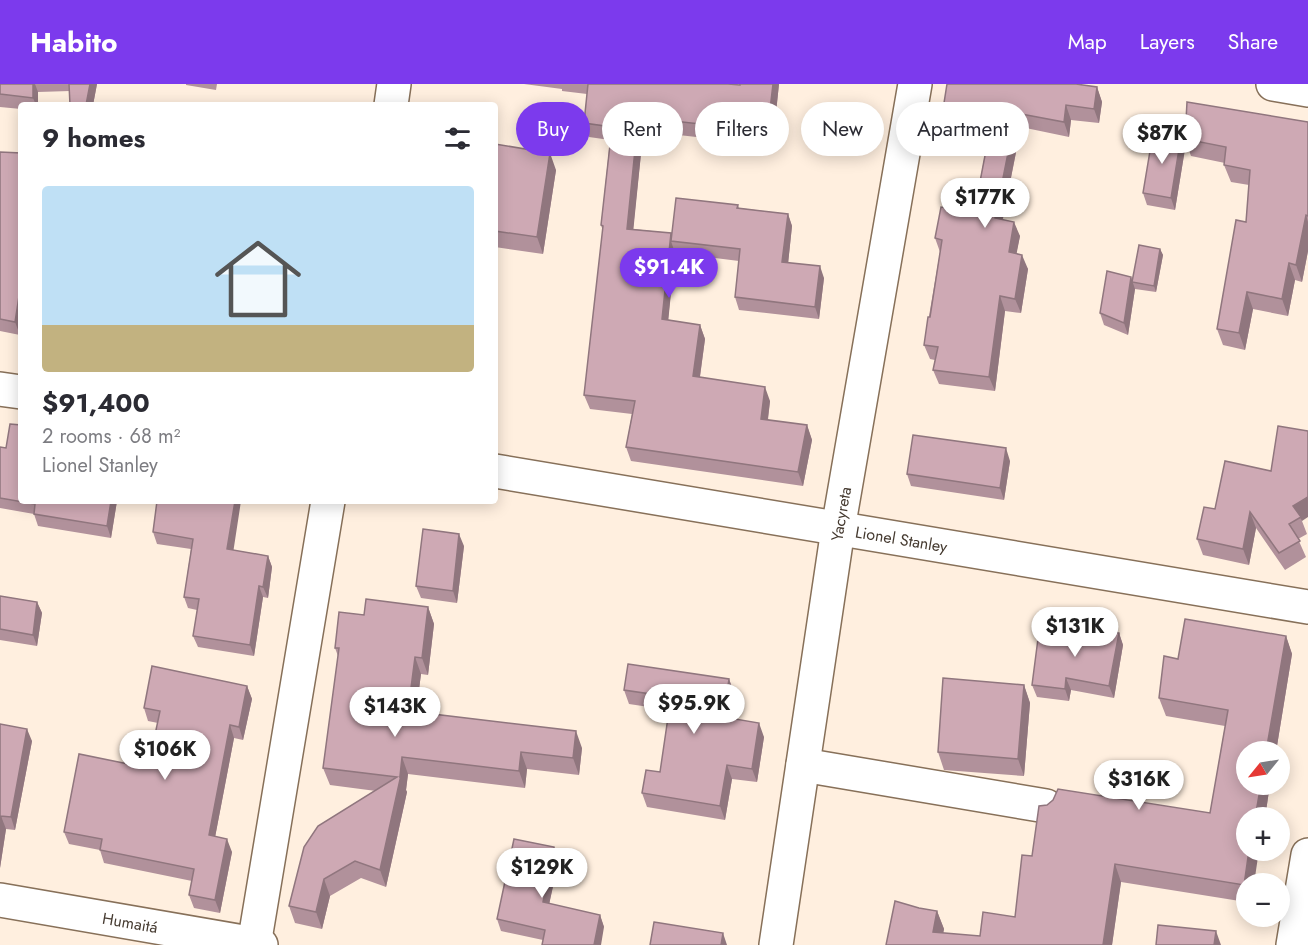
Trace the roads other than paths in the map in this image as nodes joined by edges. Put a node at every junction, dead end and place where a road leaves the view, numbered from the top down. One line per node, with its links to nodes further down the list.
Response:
1 (394, 84): 5 (street)
2 (915, 84): 10 (street, Yacyreta)
3 (1273, 84): 4 (street)
4 (1308, 90)
5 (391, 102)
6 (0, 389): 7 (street)
7 (18, 392)
8 (498, 472): 10 (street, Lionel Stanley)
9 (328, 504): 16 (street)
10 (838, 529): 11 (street, Lionel Stanley); 12 (street, Yacyreta)
11 (1308, 607)
12 (803, 765): 13 (street); 17 (street, Yacyreta)
13 (1046, 806)
14 (1308, 855): 18 (street)
15 (0, 900): 16 (street, Humaitá)
16 (256, 945)
17 (776, 945)
18 (1293, 945)

